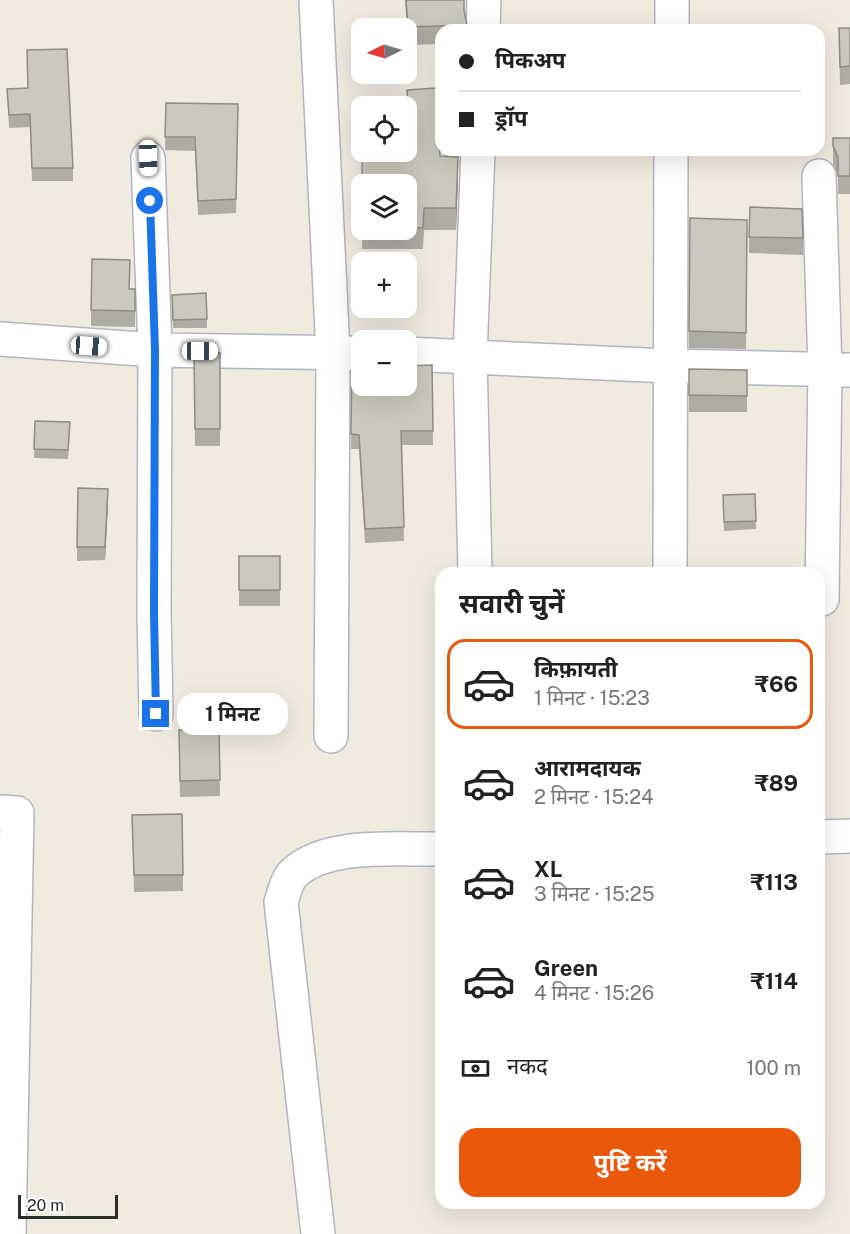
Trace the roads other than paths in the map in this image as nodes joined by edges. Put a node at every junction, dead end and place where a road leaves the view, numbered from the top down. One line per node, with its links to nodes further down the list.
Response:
1 (316, 0): 12 (street)
2 (484, 0): 4 (street)
3 (672, 0): 5 (street)
4 (483, 24)
5 (672, 24)
6 (478, 156): 14 (street)
7 (671, 156): 15 (street)
8 (148, 158): 11 (street)
9 (819, 176): 16 (street)
10 (0, 339): 11 (street)
11 (155, 350): 12 (street); 20 (street)
12 (347, 352): 21 (street)
13 (417, 355): 14 (street)
14 (470, 357): 15 (street); 17 (street)
15 (669, 366): 16 (street); 18 (street)
16 (838, 370): 19 (street)
17 (475, 567)
18 (670, 567)
19 (824, 567)
20 (156, 714)
21 (331, 736)
22 (0, 812): 26 (street)
23 (850, 836): 24 (street)
24 (825, 837)
25 (435, 849): 27 (street)
26 (9, 1234)
27 (318, 1234)

